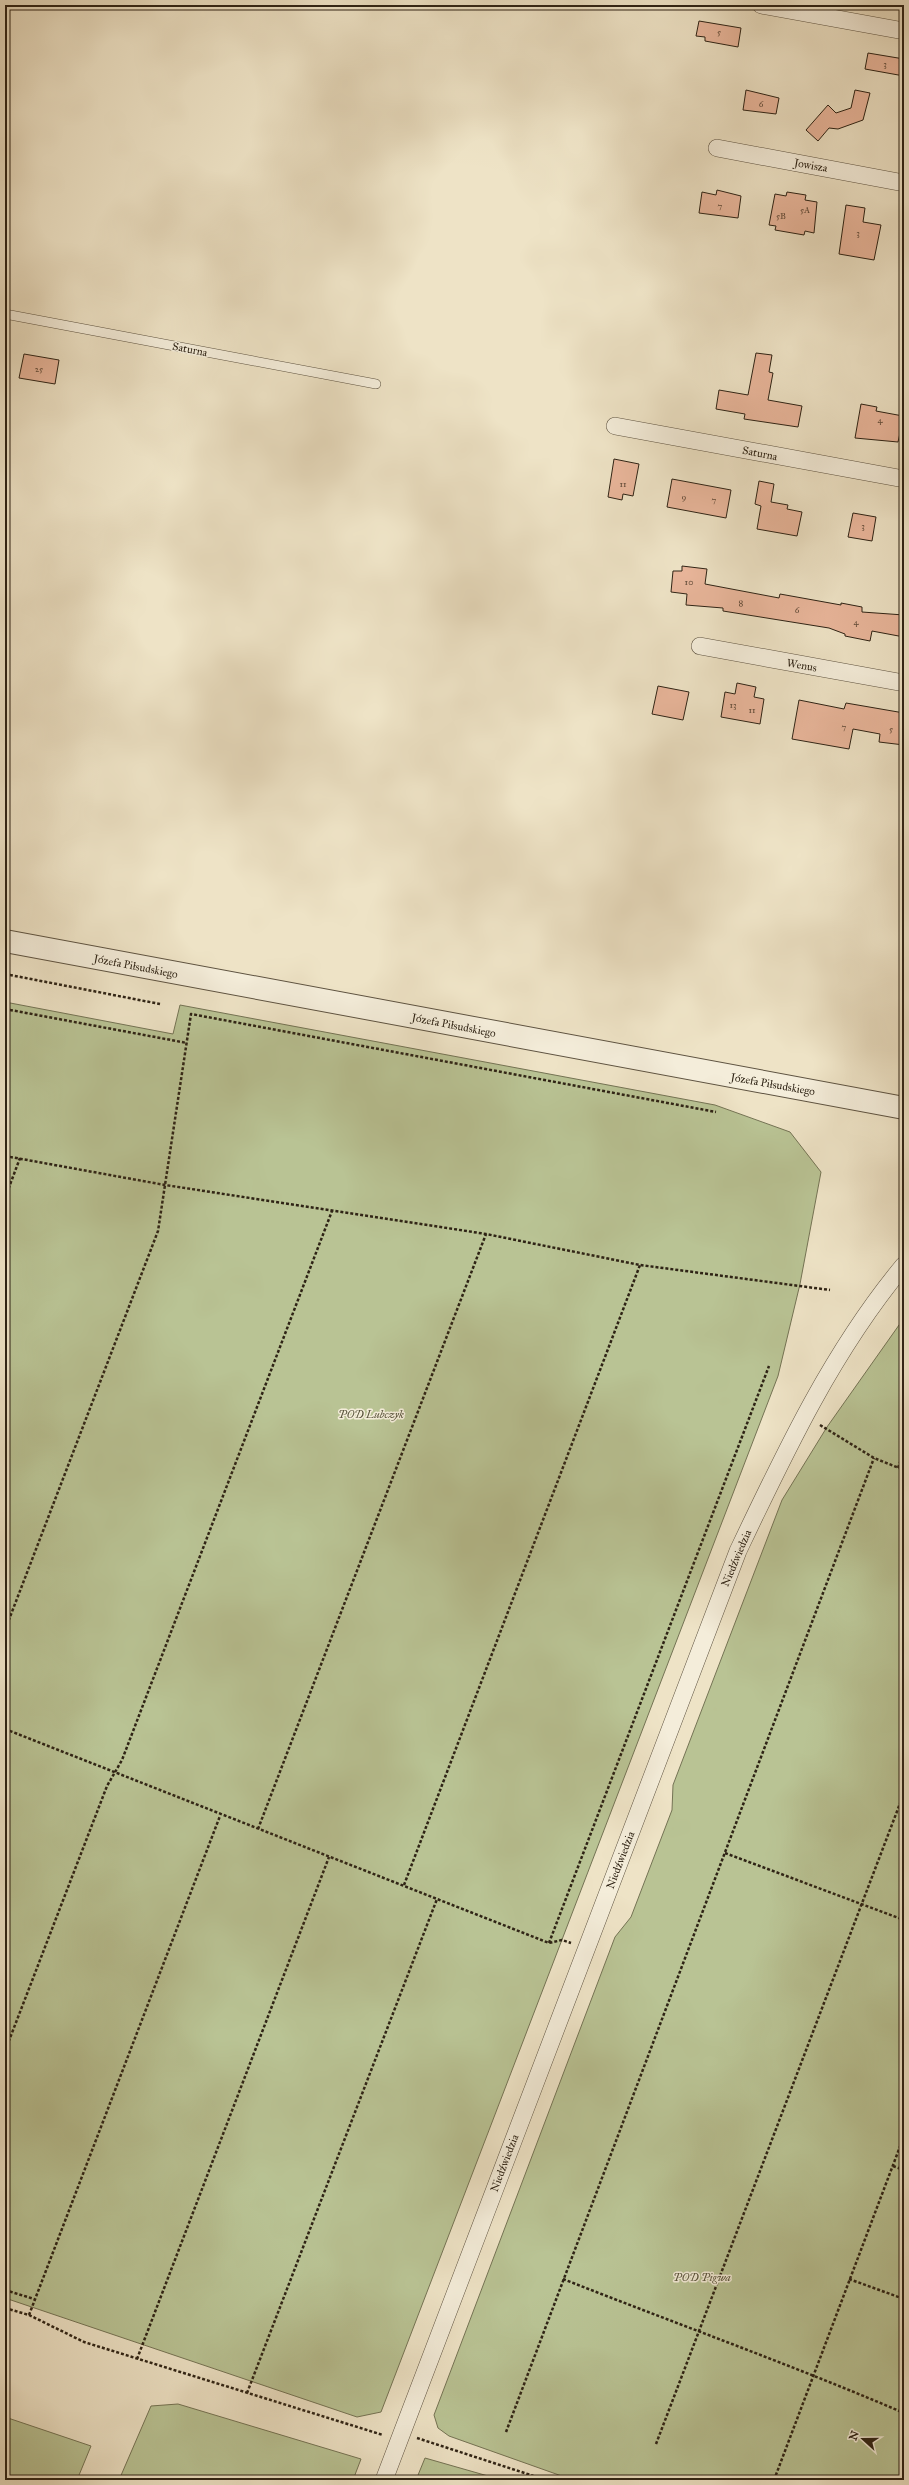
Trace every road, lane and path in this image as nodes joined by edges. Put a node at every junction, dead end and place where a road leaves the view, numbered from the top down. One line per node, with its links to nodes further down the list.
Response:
1 (761, 5): 2 (street)
2 (904, 30)
3 (717, 148): 4 (street, Jowisza)
4 (904, 182)
5 (5, 314): 6 (lane, Saturna)
6 (376, 384)
7 (615, 426): 8 (street, Saturna)
8 (904, 479)
9 (700, 646): 10 (street, Wenus)
10 (904, 683)
11 (5, 941): 16 (street, Józefa Piłsudskiego)
12 (5, 974): 13 (path)
13 (160, 1004)
14 (5, 1009): 15 (path)
15 (187, 1043): 17 (path); 20 (path)
16 (904, 1108)
17 (716, 1112)
18 (5, 1156): 19 (path)
19 (20, 1158): 20 (path); 21 (path)
20 (165, 1185): 22 (path); 33 (path)
21 (5, 1198)
22 (332, 1211): 23 (path); 35 (path)
23 (486, 1234): 24 (path); 38 (path)
24 (640, 1265): 26 (path); 41 (path)
25 (904, 1265): 64 (street, Niedźwiedzia)
26 (830, 1290)
27 (769, 1366): 46 (path)
28 (827, 1428): 30 (path)
29 (904, 1451): 31 (path)
30 (874, 1458): 31 (path); 39 (path)
31 (898, 1468): 32 (path)
32 (904, 1470)
33 (5, 1630)
34 (5, 1729): 35 (path)
35 (115, 1772): 37 (path); 47 (path)
36 (904, 1793): 43 (path)
37 (220, 1816): 38 (path); 55 (path)
38 (258, 1829): 40 (path)
39 (725, 1853): 43 (path); 51 (path)
40 (330, 1857): 41 (path); 59 (path)
41 (404, 1885): 42 (path)
42 (437, 1899): 46 (path); 61 (path)
43 (863, 1905): 44 (path); 58 (path)
44 (904, 1920)
45 (562, 1940): 46 (path)
46 (549, 1943)
47 (5, 2051)
48 (904, 2136): 49 (path)
49 (893, 2166): 50 (path); 52 (path)
50 (904, 2170)
51 (563, 2279): 58 (path); 63 (path)
52 (849, 2279): 54 (path); 60 (path)
53 (5, 2290): 55 (path)
54 (904, 2299)
55 (34, 2300): 57 (path)
56 (5, 2308): 57 (path)
57 (28, 2315): 59 (path)
58 (699, 2333): 60 (path); 65 (path)
59 (137, 2360): 61 (path)
60 (812, 2374): 62 (path); 68 (path)
61 (248, 2393): 64 (path)
62 (904, 2413)
63 (506, 2432)
64 (402, 2433): 66 (street, Niedźwiedzia); 67 (path)
65 (656, 2444)
66 (384, 2480)
67 (546, 2480)
68 (774, 2480)

